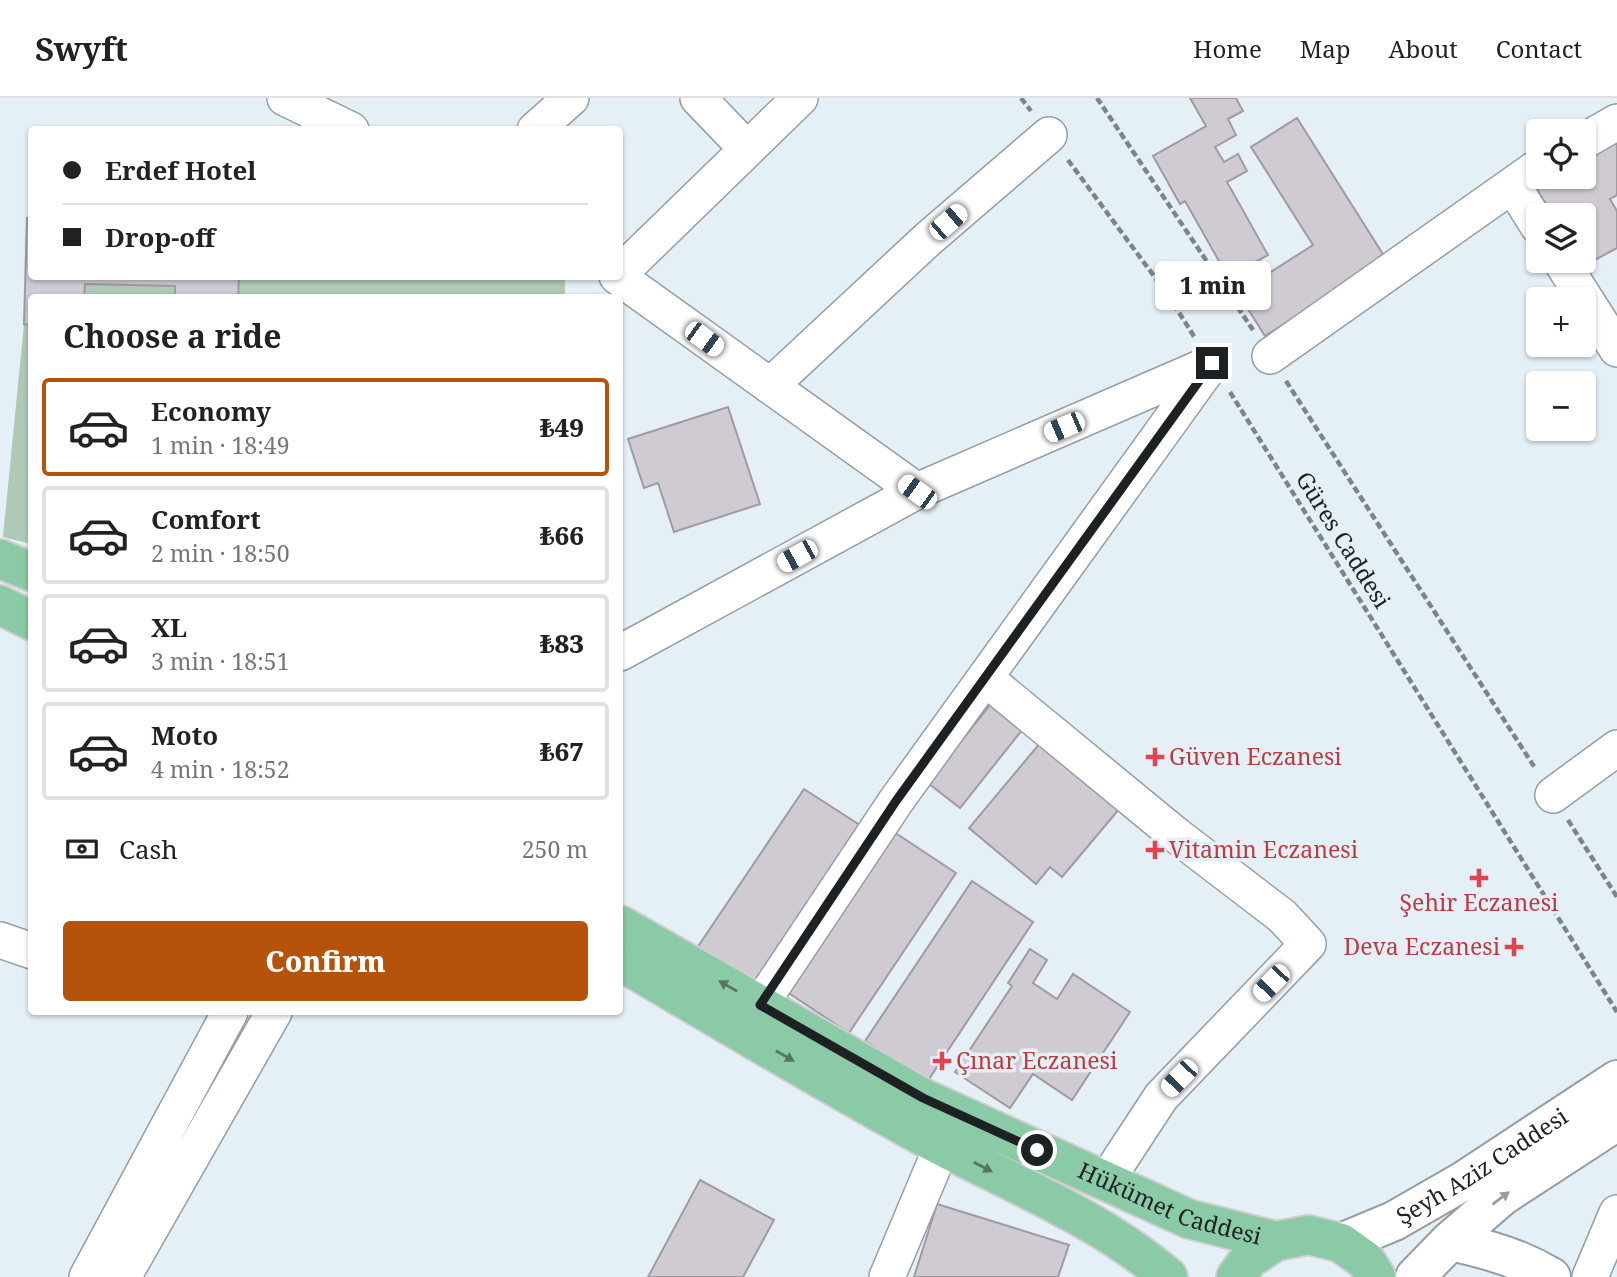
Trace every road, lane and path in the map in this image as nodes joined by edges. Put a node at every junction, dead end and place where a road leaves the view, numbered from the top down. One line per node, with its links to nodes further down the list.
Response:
1 (285, 98): 8 (street)
2 (571, 98): 9 (street)
3 (698, 98): 12 (street)
4 (800, 98): 12 (street)
5 (1021, 98): 11 (path, Güres Caddesi)
6 (1097, 98): 19 (path, Güres Caddesi)
7 (1617, 122): 10 (street)
8 (343, 126)
9 (540, 126)
10 (1596, 134)
11 (1049, 135): 20 (path, Güres Caddesi); 21 (street)
12 (747, 149): 15 (street)
13 (1525, 176): 14 (street); 19 (street)
14 (1532, 203)
15 (623, 269)
16 (1569, 273): 18 (street)
17 (623, 279): 21 (street)
18 (1617, 349)
19 (1270, 356): 30 (path, Güres Caddesi)
20 (1212, 363): 22 (street); 28 (street); 37 (path, Güres Caddesi)
21 (770, 386): 22 (street)
22 (917, 492): 27 (street)
23 (0, 559): 24 (main road)
24 (28, 570)
25 (0, 605): 26 (main road)
26 (28, 619)
27 (623, 651)
28 (985, 678): 36 (street); 44 (street)
29 (1617, 748): 30 (street)
30 (1552, 795): 31 (path, Güres Caddesi)
31 (1617, 897)
32 (623, 927): 36 (main road, Hükümet Caddesi, one-way to 32)
33 (0, 940): 34 (street)
34 (28, 950)
35 (623, 963): 43 (main road, one-way to 43)
36 (760, 1005): 44 (main road, Hükümet Caddesi)
37 (1617, 1012)
38 (220, 1015): 49 (street)
39 (226, 1015): 40 (street)
40 (267, 1023): 50 (street)
41 (1617, 1080): 48 (main road, Şeyh Aziz Caddesi)
42 (1617, 1121): 47 (main road, Şeyh Aziz Caddesi, one-way to 42)
43 (942, 1146): 51 (street); 52 (main road, one-way to 52)
44 (1106, 1181): 46 (main road, Hükümet Caddesi)
45 (1617, 1213): 57 (street)
46 (1276, 1241): 48 (main road); 53 (main road)
47 (1450, 1241): 55 (main road, Şeyh Aziz Caddesi); 56 (main road)
48 (1341, 1243): 54 (main road)
49 (86, 1277)
50 (122, 1277)
51 (887, 1277)
52 (1168, 1277)
53 (1236, 1277)
54 (1376, 1277)
55 (1415, 1277)
56 (1551, 1277)
57 (1590, 1277)

